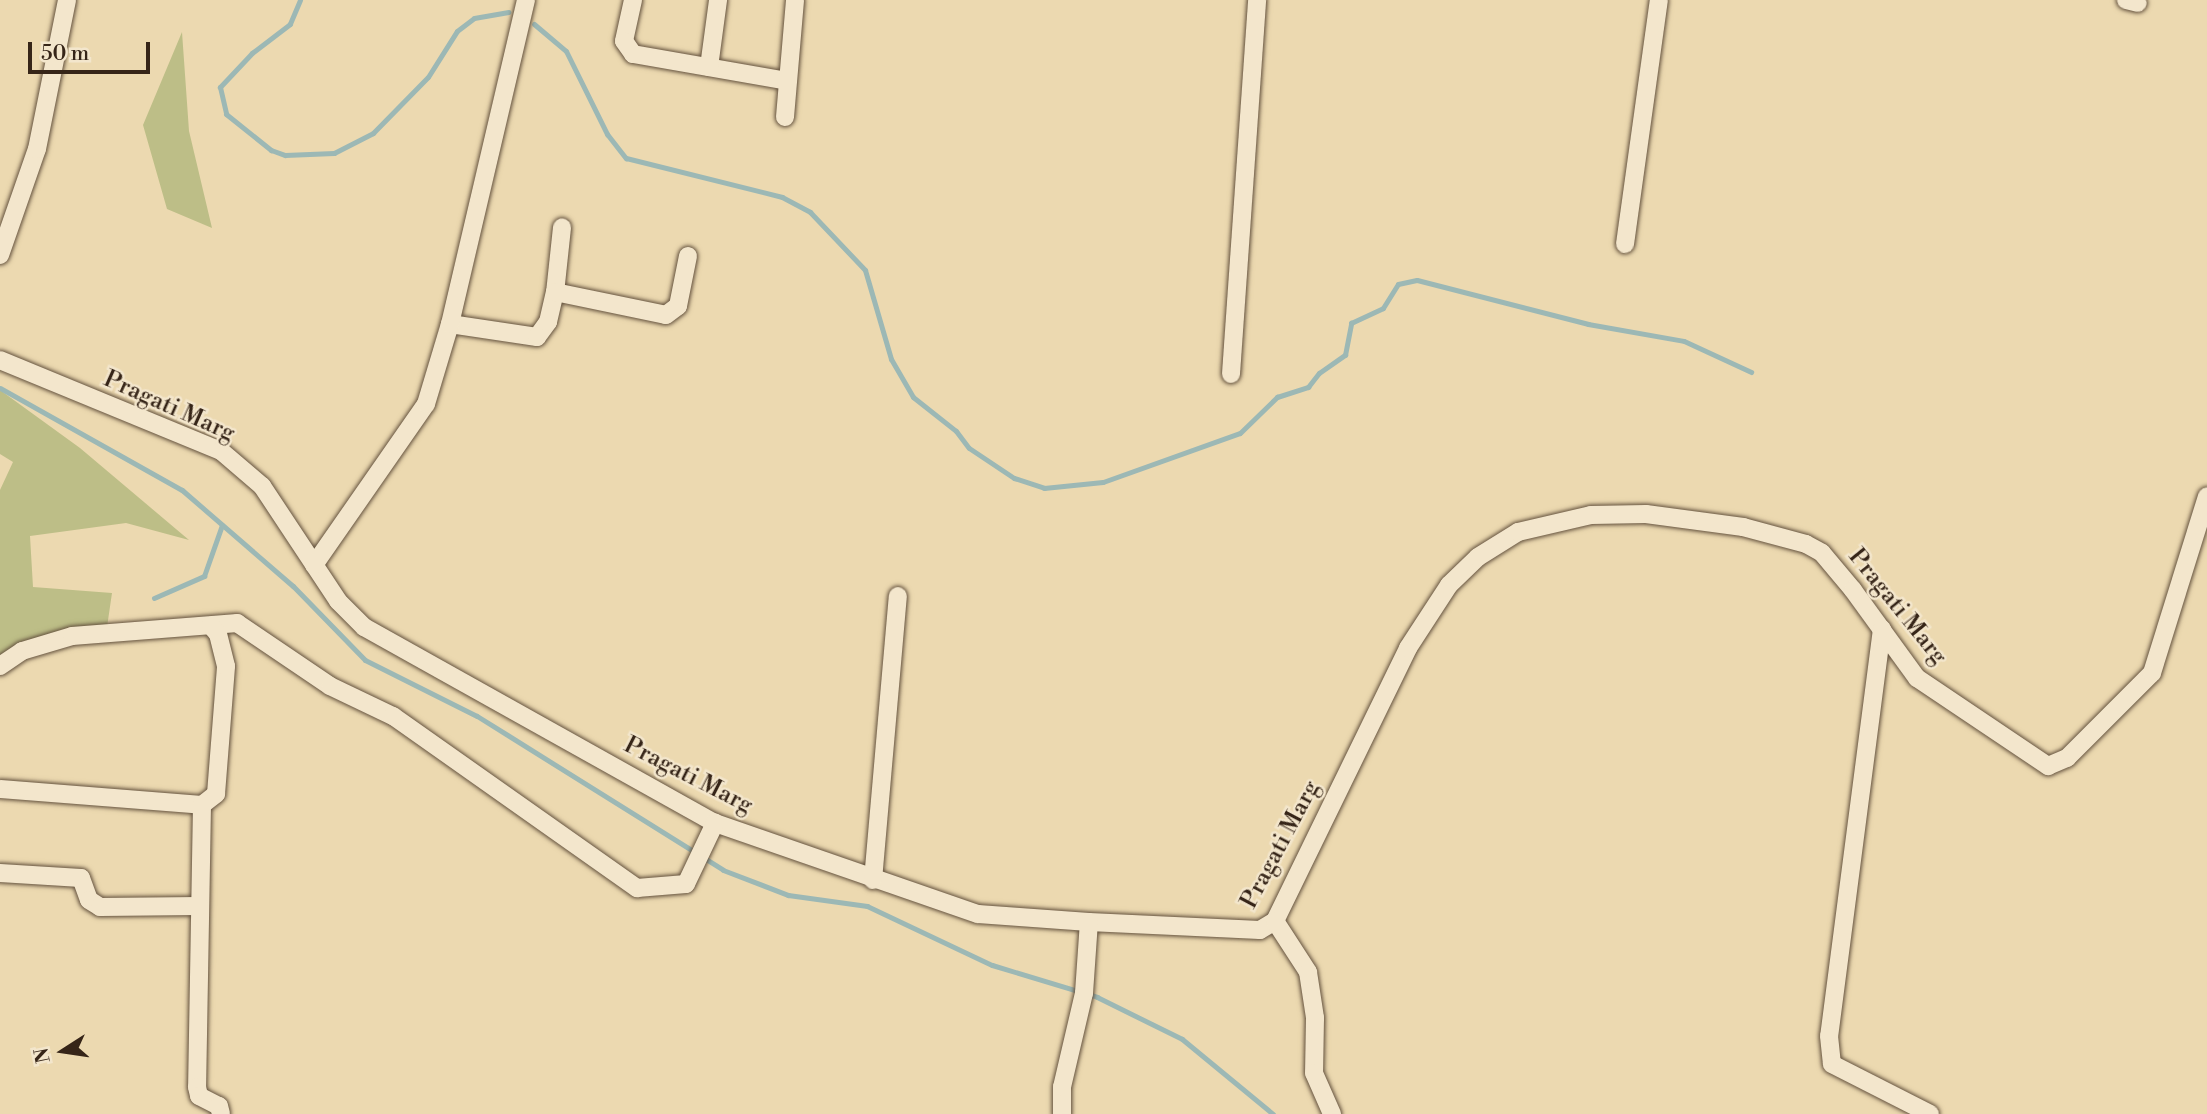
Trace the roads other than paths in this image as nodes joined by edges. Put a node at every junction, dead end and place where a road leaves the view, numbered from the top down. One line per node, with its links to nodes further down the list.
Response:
1 (67, 0): 13 (street)
2 (526, 0): 16 (street)
3 (633, 0): 8 (street)
4 (718, 0): 8 (street)
5 (795, 0): 9 (street)
6 (1257, 0): 18 (street)
7 (1659, 0): 12 (street)
8 (709, 67): 9 (street)
9 (788, 81): 10 (street)
10 (785, 117)
11 (562, 228): 15 (street)
12 (1625, 244)
13 (0, 255)
14 (688, 256): 15 (street)
15 (555, 293): 16 (street)
16 (450, 324): 20 (street)
17 (0, 360): 20 (street, Pragati Marg)
18 (1231, 374)
19 (2207, 496): 23 (street, Pragati Marg)
20 (314, 565): 27 (street, Pragati Marg)
21 (898, 596): 29 (street)
22 (211, 626): 24 (street); 26 (street); 27 (street)
23 (1882, 629): 31 (street, Pragati Marg); 36 (street)
24 (0, 666)
25 (0, 789): 26 (street)
26 (202, 805): 30 (street)
27 (715, 822): 29 (street, Pragati Marg)
28 (0, 873): 30 (street)
29 (873, 880): 32 (street, Pragati Marg)
30 (199, 906): 33 (street)
31 (1275, 921): 32 (street, Pragati Marg); 35 (street)
32 (1089, 922): 34 (street)
33 (221, 1114)
34 (1062, 1114)
35 (1332, 1114)
36 (1930, 1114)

